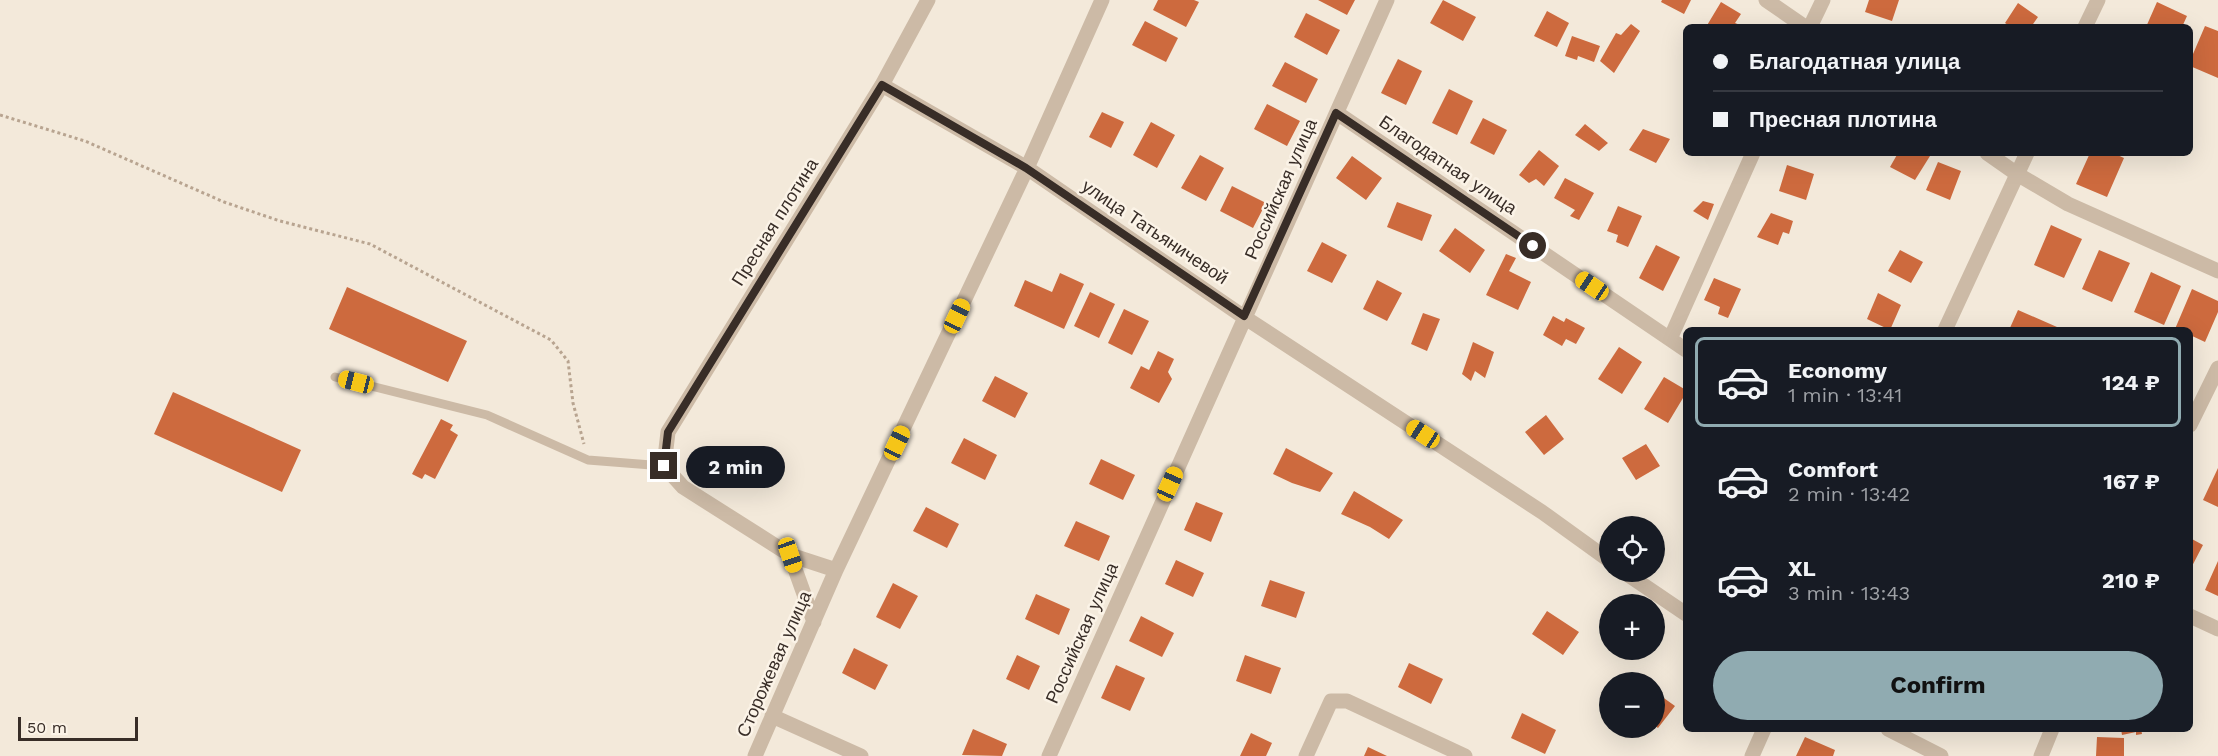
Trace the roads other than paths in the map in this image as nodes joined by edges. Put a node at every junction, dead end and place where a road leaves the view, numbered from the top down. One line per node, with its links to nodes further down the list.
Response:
1 (928, 0): 10 (street, Пресная плотина)
2 (1101, 0): 15 (street, Сторожевая улица)
3 (1387, 0): 11 (street, Российская улица)
4 (1766, 0): 7 (street)
5 (1823, 0): 8 (street)
6 (2098, 0): 9 (street)
7 (1801, 24)
8 (1811, 24)
9 (2086, 24)
10 (882, 85): 15 (street, улица Татьяничевой); 25 (street, Пресная плотина)
11 (1336, 113): 18 (street, Российская улица); 20 (street, Благодатная улица)
12 (1752, 156): 20 (street)
13 (1991, 156): 16 (street)
14 (2026, 156): 16 (street)
15 (1026, 168): 18 (street, улица Татьяничевой); 28 (street, Сторожевая улица)
16 (2017, 174): 17 (street); 19 (street)
17 (2218, 271)
18 (1244, 316): 26 (street, улица Татьяничевой); 40 (street, Российская улица)
19 (1946, 327)
20 (1670, 339): 21 (street, Благодатная улица)
21 (1683, 348)
22 (2218, 368): 24 (street)
23 (335, 377): 25 (lane)
24 (2193, 419)
25 (664, 466): 27 (street)
26 (1599, 553)
27 (790, 555): 28 (street); 32 (street)
28 (837, 570): 32 (street, Сторожевая улица)
29 (1639, 582): 30 (street)
30 (1683, 612)
31 (2193, 617): 33 (street)
32 (814, 622): 34 (street, Сторожевая улица)
33 (2218, 629)
34 (772, 716): 38 (street, Сторожевая улица); 39 (street)
35 (1763, 732): 43 (street)
36 (1894, 732): 44 (street)
37 (2051, 732): 45 (street)
38 (755, 756)
39 (861, 756)
40 (1049, 756)
41 (1306, 756): 42 (street)
42 (1465, 756)
43 (1752, 756)
44 (1941, 756)
45 (2041, 756)

